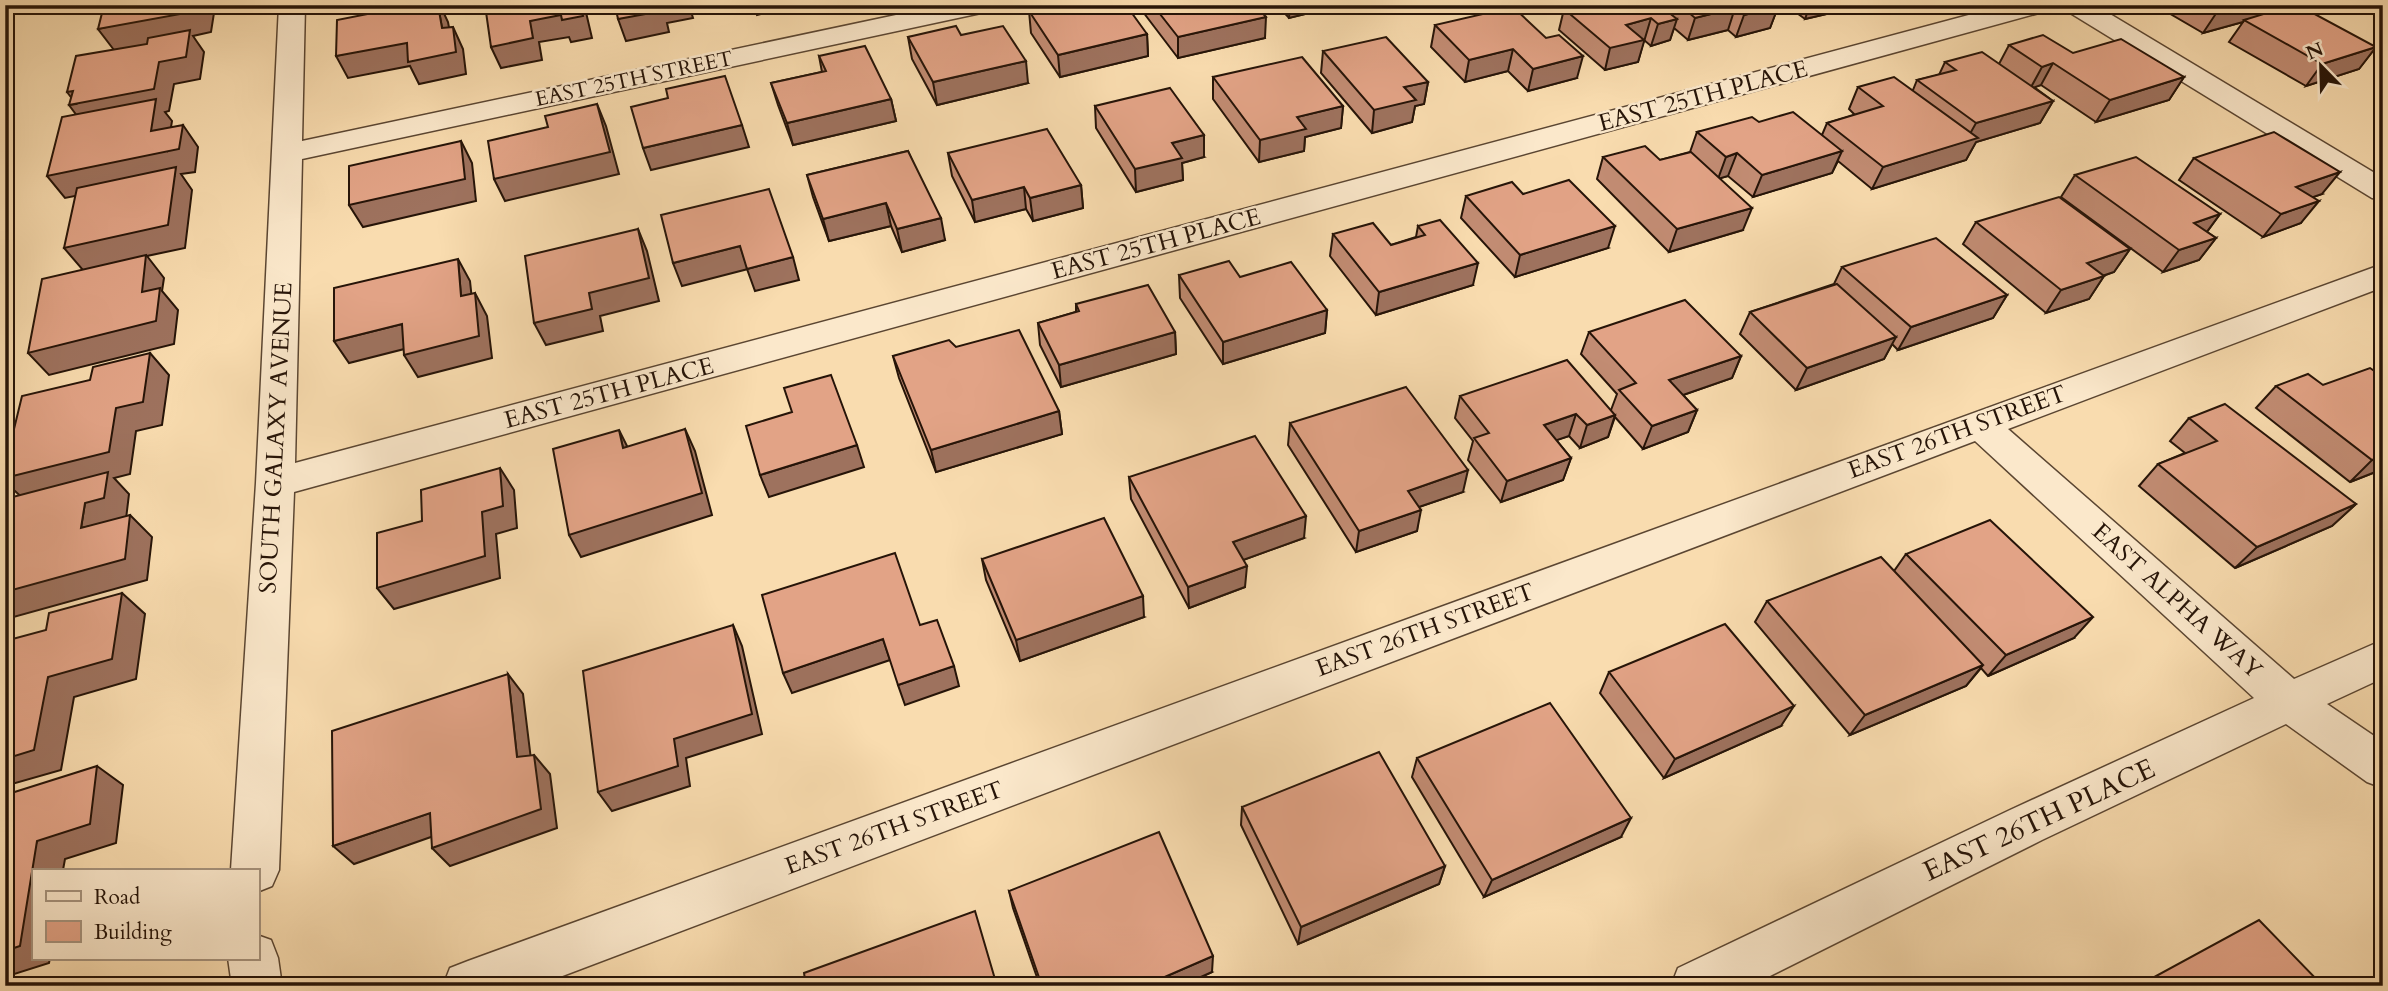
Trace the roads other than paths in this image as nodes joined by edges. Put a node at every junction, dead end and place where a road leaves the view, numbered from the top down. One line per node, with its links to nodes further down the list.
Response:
1 (292, 5): 5 (street, SOUTH GALAXY AVENUE)
2 (981, 5): 5 (street, EAST 25TH STREET)
3 (2036, 5): 9 (street, EAST 25TH PLACE)
4 (2076, 5): 6 (street)
5 (288, 153): 9 (street, SOUTH GALAXY AVENUE)
6 (2383, 191)
7 (2383, 275): 8 (street, EAST 26TH STREET)
8 (1979, 424): 11 (street, EAST ALPHA WAY); 16 (street, EAST 26TH STREET)
9 (275, 483): 13 (street, SOUTH GALAXY AVENUE)
10 (2383, 658): 11 (street, EAST 26TH PLACE)
11 (2289, 702): 12 (street, EAST ALPHA WAY); 17 (street, EAST 26TH PLACE)
12 (2383, 768)
13 (255, 869)
14 (253, 960): 15 (street)
15 (257, 986)
16 (468, 986)
17 (1696, 986)

